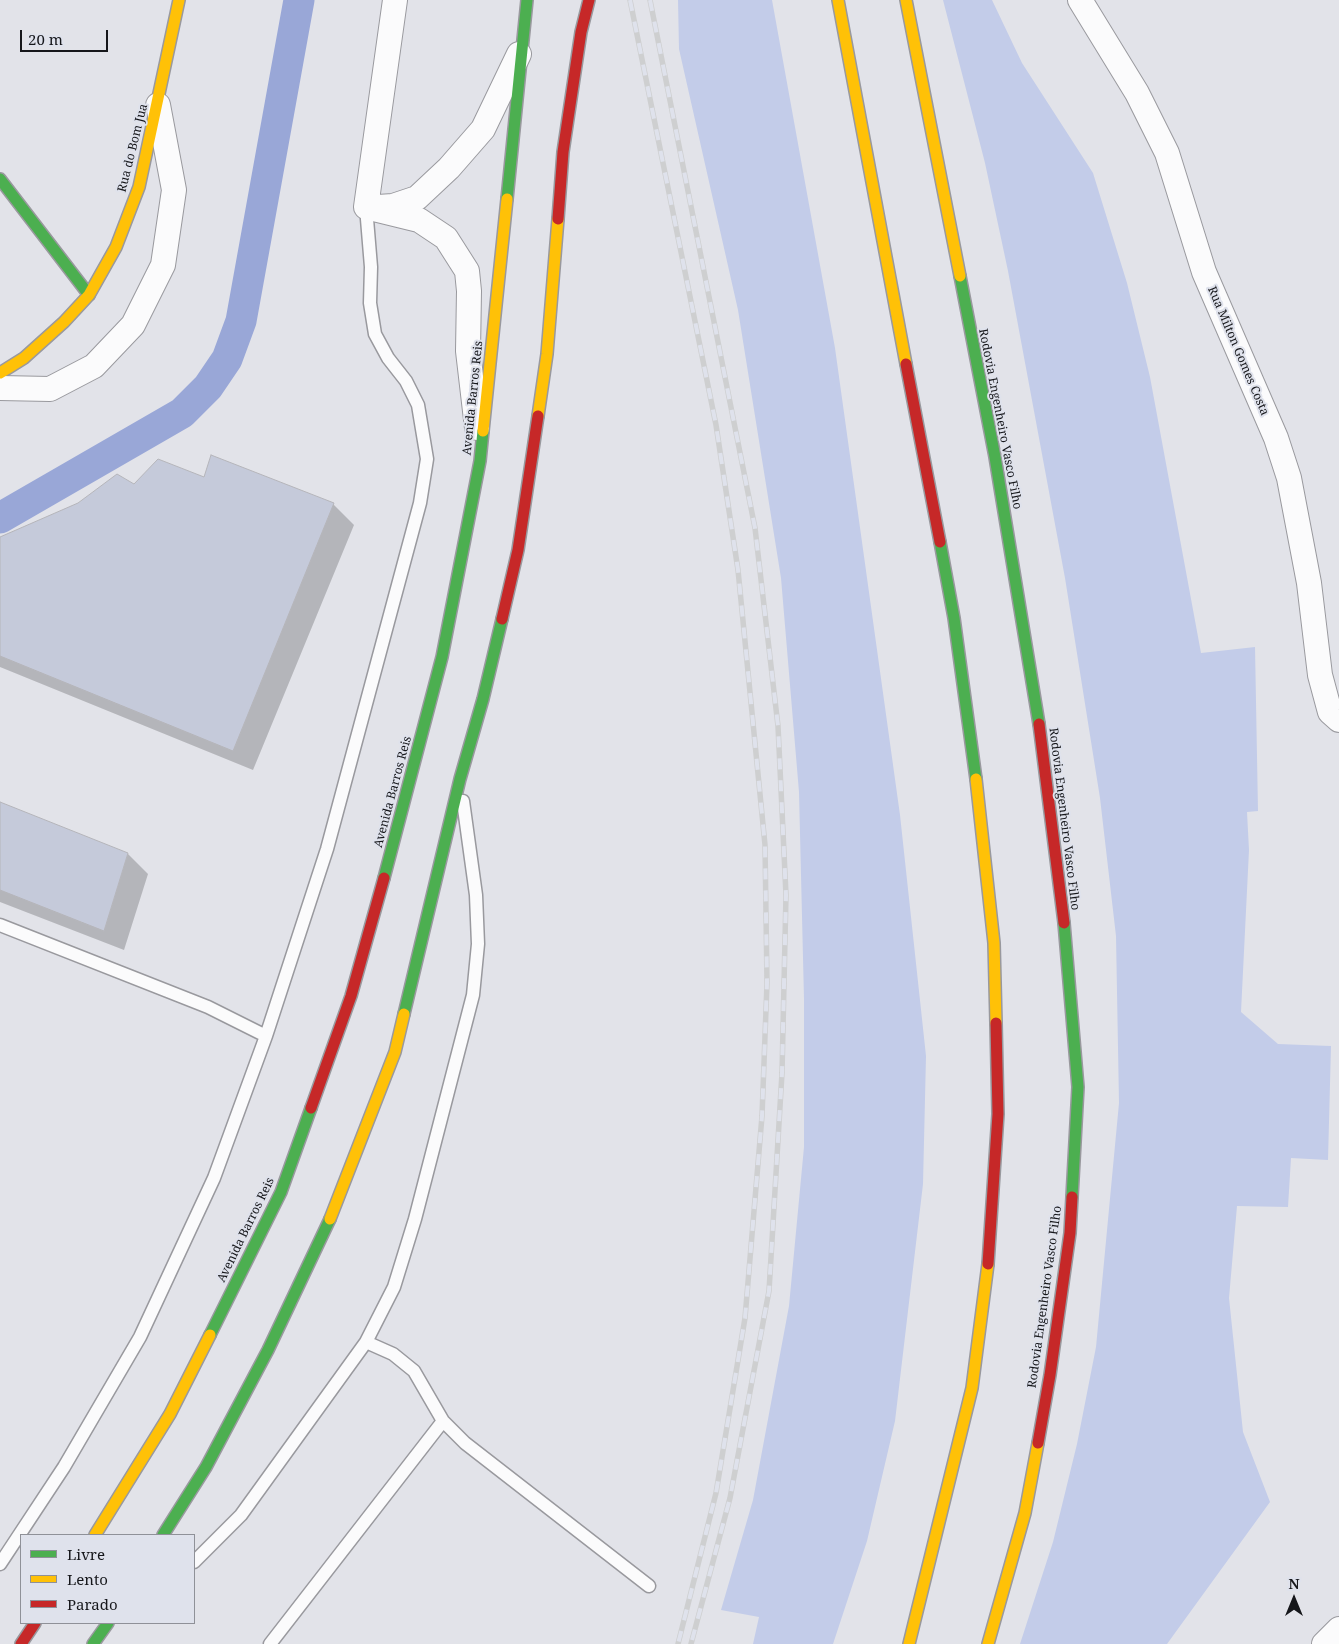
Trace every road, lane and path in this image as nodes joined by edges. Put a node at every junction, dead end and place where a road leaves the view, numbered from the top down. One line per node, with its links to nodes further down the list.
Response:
1 (179, 0): 9 (main road, Rua do Bom Jua)
2 (395, 0): 11 (street)
3 (527, 0): 8 (main road, Avenida Barros Reis)
4 (589, 0): 17 (main road)
5 (838, 0): 33 (main road)
6 (906, 0): 34 (main road, Rodovia Engenheiro Vasco Filho)
7 (1080, 0): 16 (street, Rua Milton Gomes Costa)
8 (521, 50): 11 (street); 15 (main road, Avenida Barros Reis)
9 (158, 103): 12 (main road, Rua do Bom Jua); 14 (street)
10 (0, 179): 12 (main road)
11 (366, 207): 15 (street); 19 (lane)
12 (89, 295): 13 (main road, Rua do Bom Jua)
13 (0, 373)
14 (0, 388)
15 (480, 461): 22 (main road, Avenida Barros Reis)
16 (1339, 720)
17 (460, 779): 20 (lane); 23 (main road)
18 (0, 925): 19 (lane)
19 (266, 1036): 25 (lane)
20 (366, 1342): 21 (lane); 24 (lane)
21 (443, 1421): 26 (lane); 32 (lane)
22 (96, 1534)
23 (164, 1534)
24 (195, 1561)
25 (0, 1564)
26 (649, 1586)
27 (34, 1624): 30 (main road)
28 (107, 1624): 31 (main road)
29 (1339, 1629): 35 (street)
30 (21, 1644)
31 (93, 1644)
32 (270, 1644)
33 (909, 1644)
34 (988, 1644)
35 (1324, 1644)

